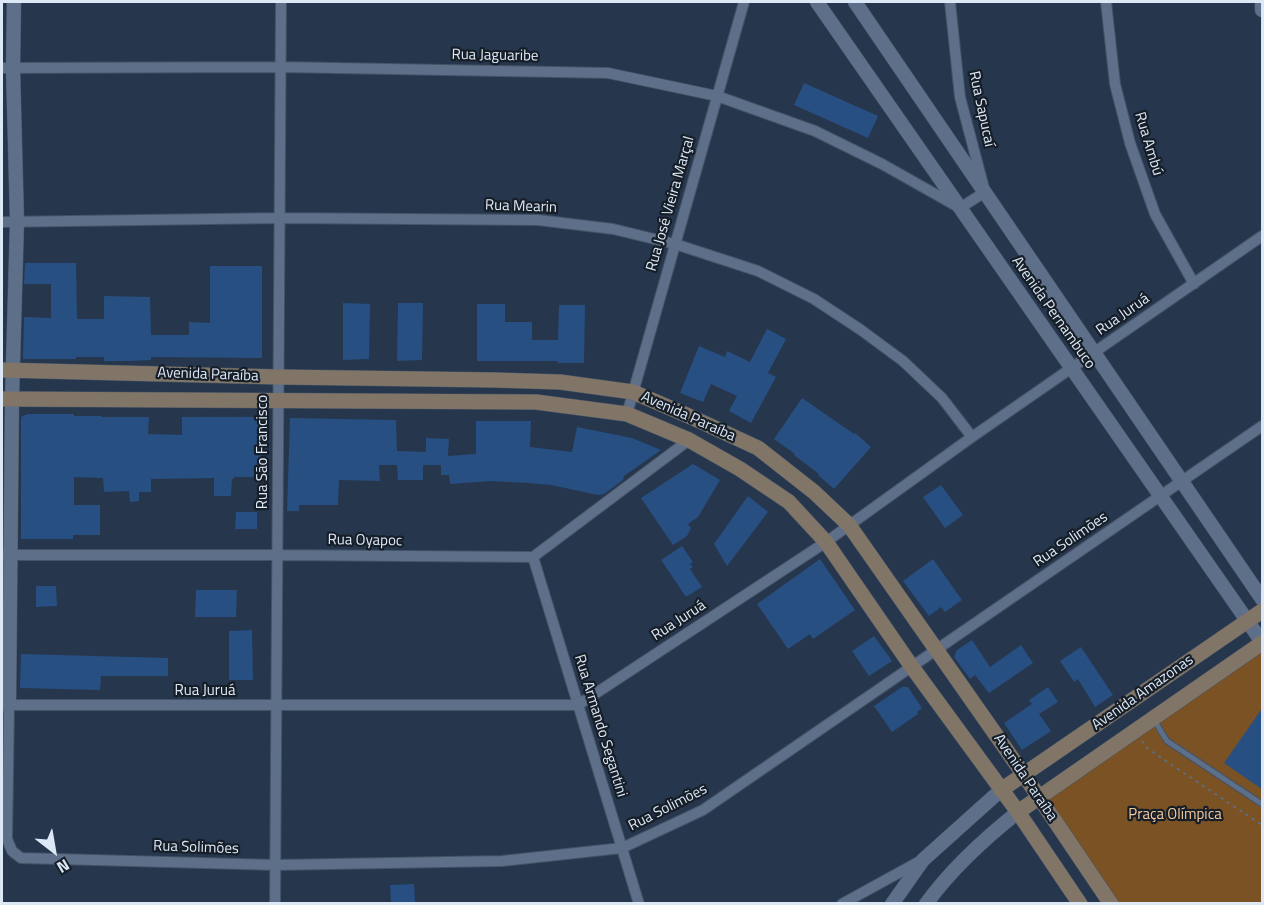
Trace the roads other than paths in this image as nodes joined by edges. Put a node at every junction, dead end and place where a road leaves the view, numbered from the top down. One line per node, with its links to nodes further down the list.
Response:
1 (14, 2): 11 (street)
2 (281, 2): 10 (street, Rua São Francisco)
3 (744, 2): 12 (street, Rua José Vieira Marçal)
4 (817, 2): 14 (street, Avenida Pernambuco)
5 (855, 2): 13 (street, Avenida Pernambuco)
6 (950, 2): 13 (street, Rua Sapucaí)
7 (1106, 2): 20 (street, Rua Ambú)
8 (1262, 2): 9 (street)
9 (1263, 10)
10 (281, 67): 11 (street, Rua Jaguaribe); 12 (street, Rua Jaguaribe); 15 (street, Rua São Francisco)
11 (7, 68): 16 (street)
12 (717, 96): 14 (street, Rua Jaguaribe); 19 (street, Rua José Vieira Marçal)
13 (985, 192): 14 (street); 21 (street, Avenida Pernambuco)
14 (960, 207): 22 (street, Avenida Pernambuco)
15 (280, 218): 16 (street, Rua Mearin); 19 (street, Rua Mearin); 24 (street, Rua São Francisco)
16 (17, 221): 17 (street, Rua Mearin); 23 (street)
17 (2, 222)
18 (1263, 236): 20 (street, Rua Juruá)
19 (675, 244): 26 (street, Rua José Vieira Marçal); 32 (street, Rua Mearin)
20 (1194, 284): 21 (street, Rua Juruá)
21 (1095, 353): 22 (street, Rua Juruá); 34 (street, Avenida Pernambuco)
22 (1072, 369): 32 (street, Rua Juruá); 35 (street, Avenida Pernambuco)
23 (7, 370): 24 (main road, Avenida Paraíba); 27 (street)
24 (279, 378): 25 (main road, Avenida Paraíba); 28 (street, Rua São Francisco)
25 (471, 380): 26 (main road, Avenida Paraíba); 29 (main road)
26 (633, 392): 30 (street, Rua José Vieira Marçal); 36 (main road, Avenida Paraíba)
27 (7, 399): 28 (main road, Avenida Paraíba); 38 (street)
28 (279, 402): 29 (main road, Avenida Paraíba); 39 (street, Rua São Francisco)
29 (472, 402): 30 (main road, Avenida Paraíba)
30 (627, 414): 33 (main road, Avenida Paraíba)
31 (1263, 426): 34 (street, Rua Solimões)
32 (972, 437): 36 (street, Rua Juruá)
33 (688, 440): 37 (main road, Avenida Paraíba); 40 (street)
34 (1182, 482): 35 (street, Rua Solimões); 41 (street, Avenida Pernambuco)
35 (1161, 496): 43 (street, Avenida Pernambuco); 45 (street, Rua Solimões)
36 (849, 525): 37 (street, Rua Juruá); 45 (main road, Avenida Paraíba)
37 (826, 542): 46 (main road, Avenida Paraíba); 48 (street, Rua Juruá)
38 (6, 555): 39 (street, Rua Oyapoc); 47 (street)
39 (278, 555): 40 (street, Rua Oyapoc); 49 (street, Rua São Francisco)
40 (532, 557): 48 (street, Rua Armando Segantini)
41 (1263, 599)
42 (1263, 611): 43 (main road, Avenida Amazonas)
43 (1248, 621): 44 (street, Avenida Pernambuco); 51 (main road, Avenida Amazonas)
44 (1263, 643): 50 (main road, Avenida Amazonas)
45 (937, 650): 46 (street, Rua Solimões); 51 (main road, Avenida Paraíba)
46 (912, 667): 52 (main road, Avenida Paraíba); 56 (street, Rua Solimões)
47 (5, 705): 49 (street, Rua Juruá); 58 (street, Rua Solimões)
48 (578, 705): 49 (street, Rua Juruá); 56 (street, Rua Armando Segantini)
49 (277, 706): 58 (street, Rua São Francisco)
50 (1153, 718): 53 (main road, Avenida Amazonas); 54 (lane)
51 (1024, 775): 52 (main road, Avenida Amazonas); 53 (main road, Avenida Paraíba)
52 (1001, 790): 55 (main road, Avenida Paraíba); 57 (street)
53 (1038, 797): 55 (main road, Avenida Amazonas); 65 (main road, Avenida Paraíba)
54 (1263, 804)
55 (1018, 812): 63 (street); 64 (main road, Avenida Paraíba)
56 (622, 848): 58 (street, Rua Solimões); 60 (street, Rua Armando Segantini)
57 (922, 860): 61 (street); 62 (street)
58 (276, 865): 59 (street, Rua São Francisco)
59 (276, 903)
60 (639, 903)
61 (842, 903)
62 (892, 903)
63 (926, 903)
64 (1080, 903)
65 (1111, 903)

